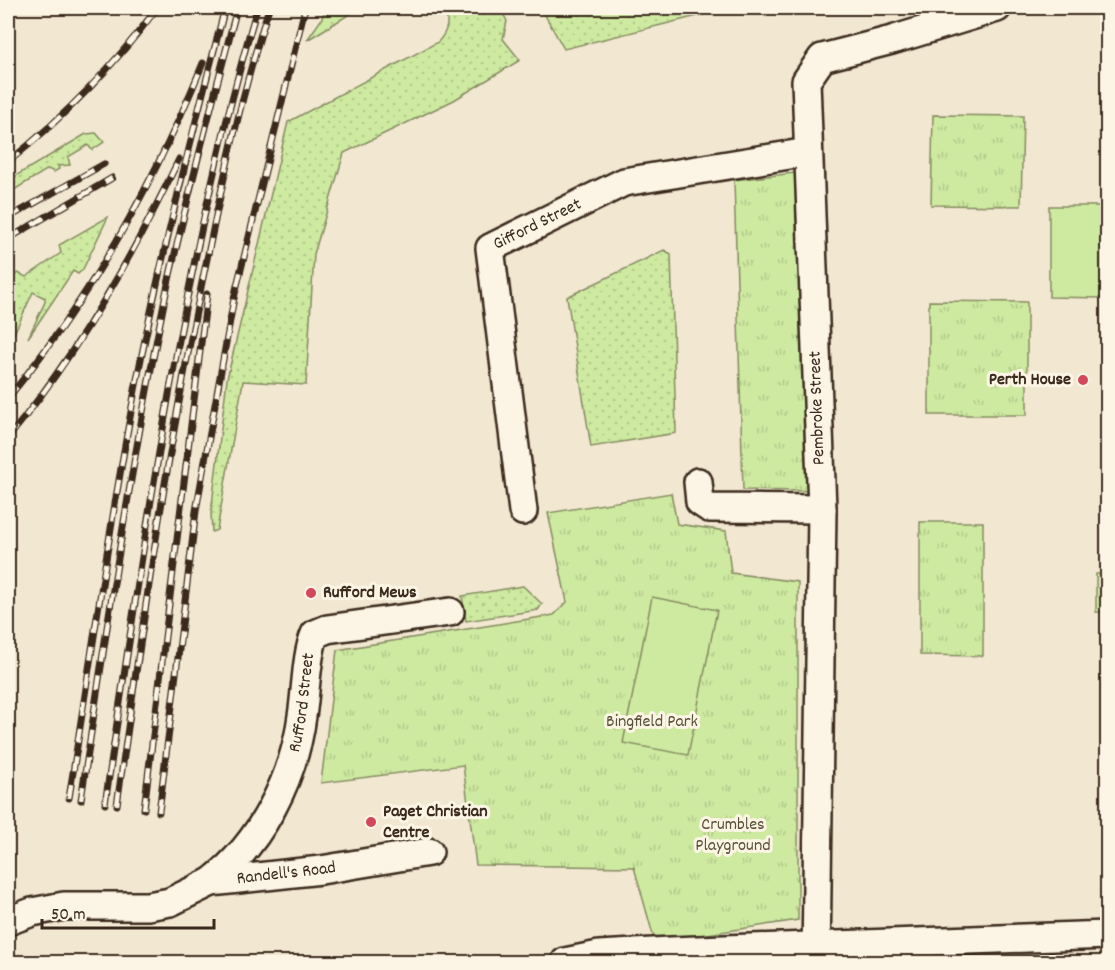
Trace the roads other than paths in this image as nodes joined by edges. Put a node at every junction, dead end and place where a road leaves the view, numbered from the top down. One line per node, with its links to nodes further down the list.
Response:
1 (997, 8): 2 (street, Pembroke Street)
2 (808, 152): 4 (street, Pembroke Street); 5 (street, Gifford Street)
3 (698, 482): 4 (street)
4 (822, 509): 12 (street, Pembroke Street)
5 (524, 512)
6 (450, 612): 8 (street, Rufford Street)
7 (429, 852): 8 (street, Randell's Road)
8 (211, 882): 9 (street, Randell's Road)
9 (8, 921)
10 (1107, 935): 11 (street)
11 (1006, 951): 12 (street)
12 (816, 954): 13 (street)
13 (634, 958): 14 (street)
14 (565, 963)

